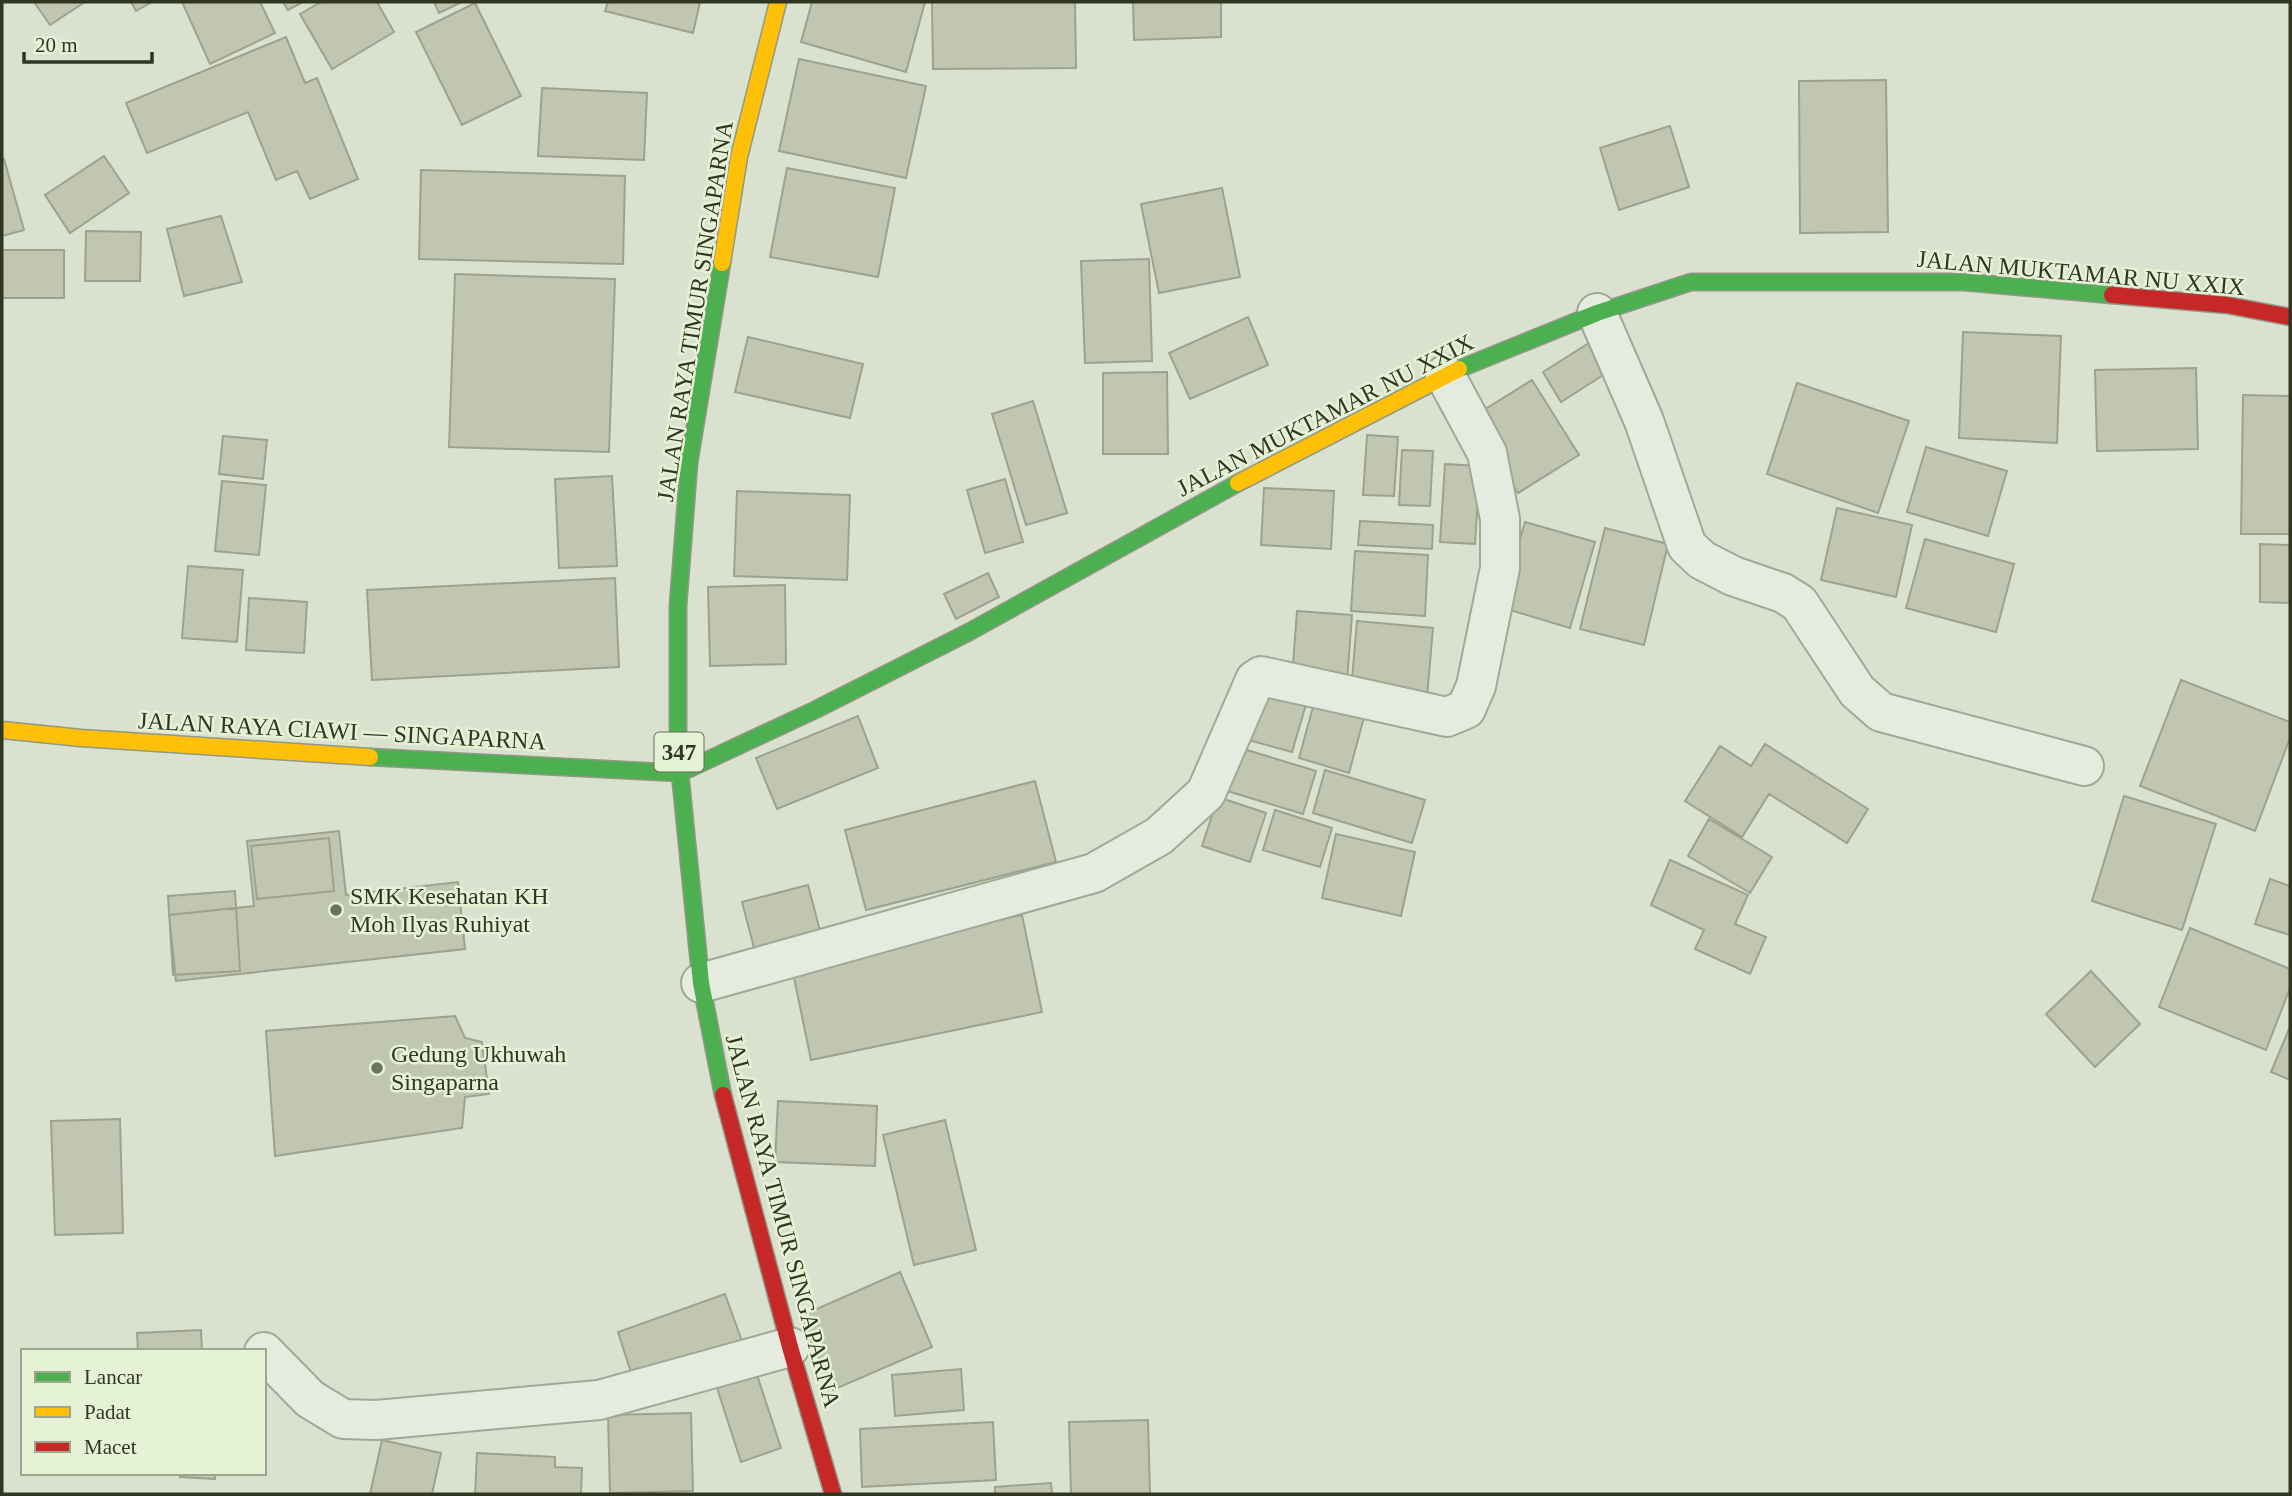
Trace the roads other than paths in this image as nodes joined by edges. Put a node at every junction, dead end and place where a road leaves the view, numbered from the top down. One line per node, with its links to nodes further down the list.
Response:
1 (778, 2): 7 (main road, JALAN RAYA TIMUR SINGAPARNA / 347)
2 (1597, 313): 3 (main road, JALAN MUKTAMAR NU XXIX); 4 (main road, JALAN MUKTAMAR NU XXIX); 6 (street)
3 (2290, 317)
4 (1445, 375): 7 (main road, JALAN MUKTAMAR NU XXIX); 8 (street)
5 (2, 730): 7 (main road, JALAN RAYA CIAWI — SINGAPARNA)
6 (2084, 766)
7 (680, 773): 8 (main road, JALAN RAYA TIMUR SINGAPARNA / 347)
8 (701, 983): 9 (main road, JALAN RAYA TIMUR SINGAPARNA / 347)
9 (790, 1347): 10 (street); 11 (main road, JALAN RAYA TIMUR SINGAPARNA / 347)
10 (266, 1354)
11 (833, 1494)

